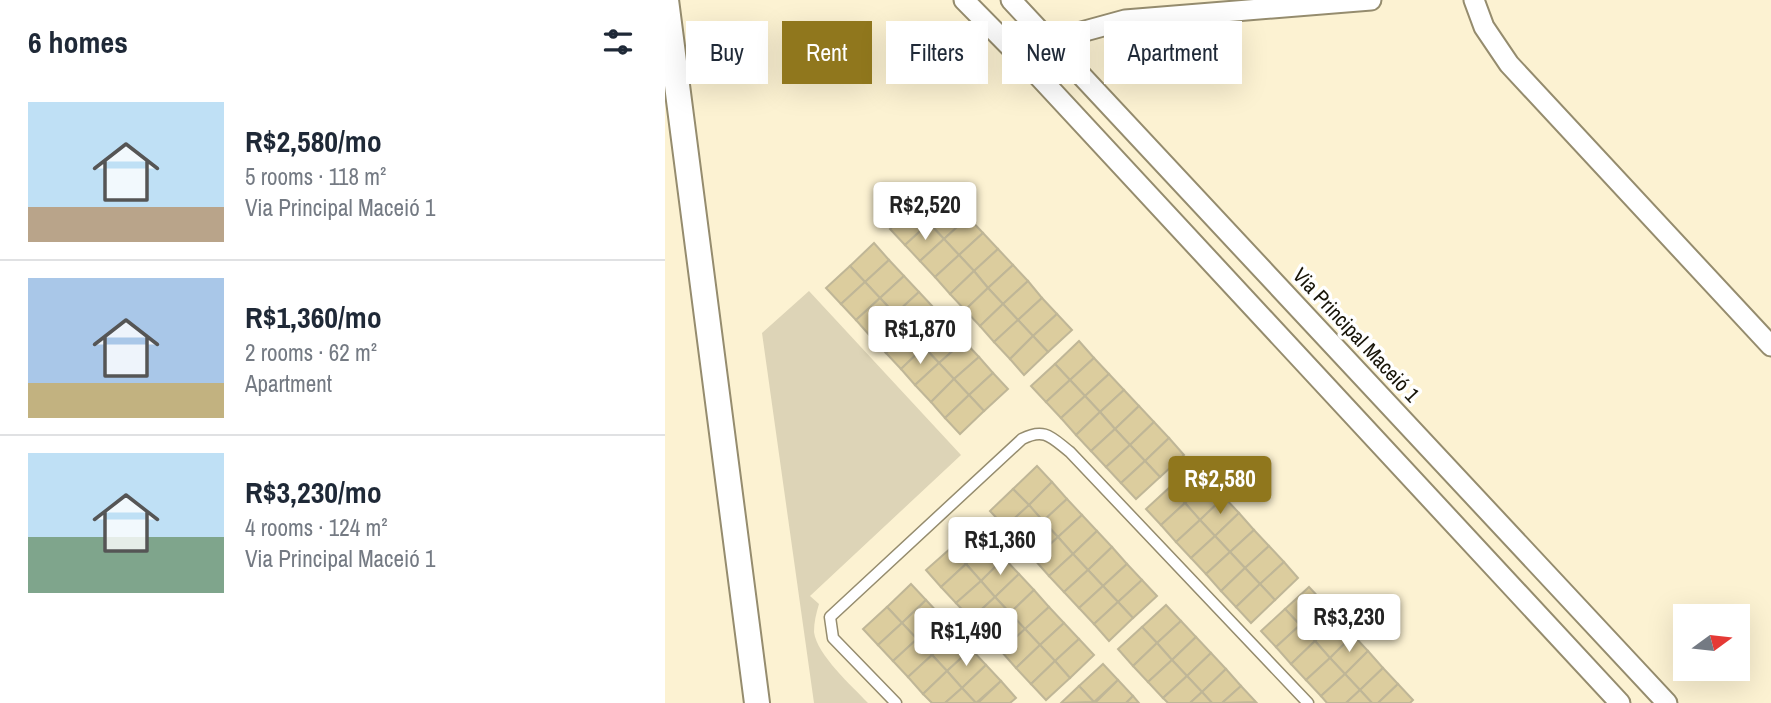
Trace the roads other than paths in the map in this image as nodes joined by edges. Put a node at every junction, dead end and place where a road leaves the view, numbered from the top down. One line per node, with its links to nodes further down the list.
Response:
1 (666, 0): 12 (street)
2 (964, 0): 8 (street)
3 (1011, 0): 6 (street, Via Principal Maceió 1)
4 (1371, 0): 7 (street)
5 (1474, 0): 11 (street)
6 (1032, 21)
7 (1090, 29)
8 (1002, 39)
9 (1090, 83): 16 (street, Via Principal Maceió 1)
10 (1046, 84): 15 (street)
11 (1771, 346)
12 (757, 703)
13 (896, 703): 14 (lane)
14 (1308, 703)
15 (1620, 703)
16 (1667, 703)

